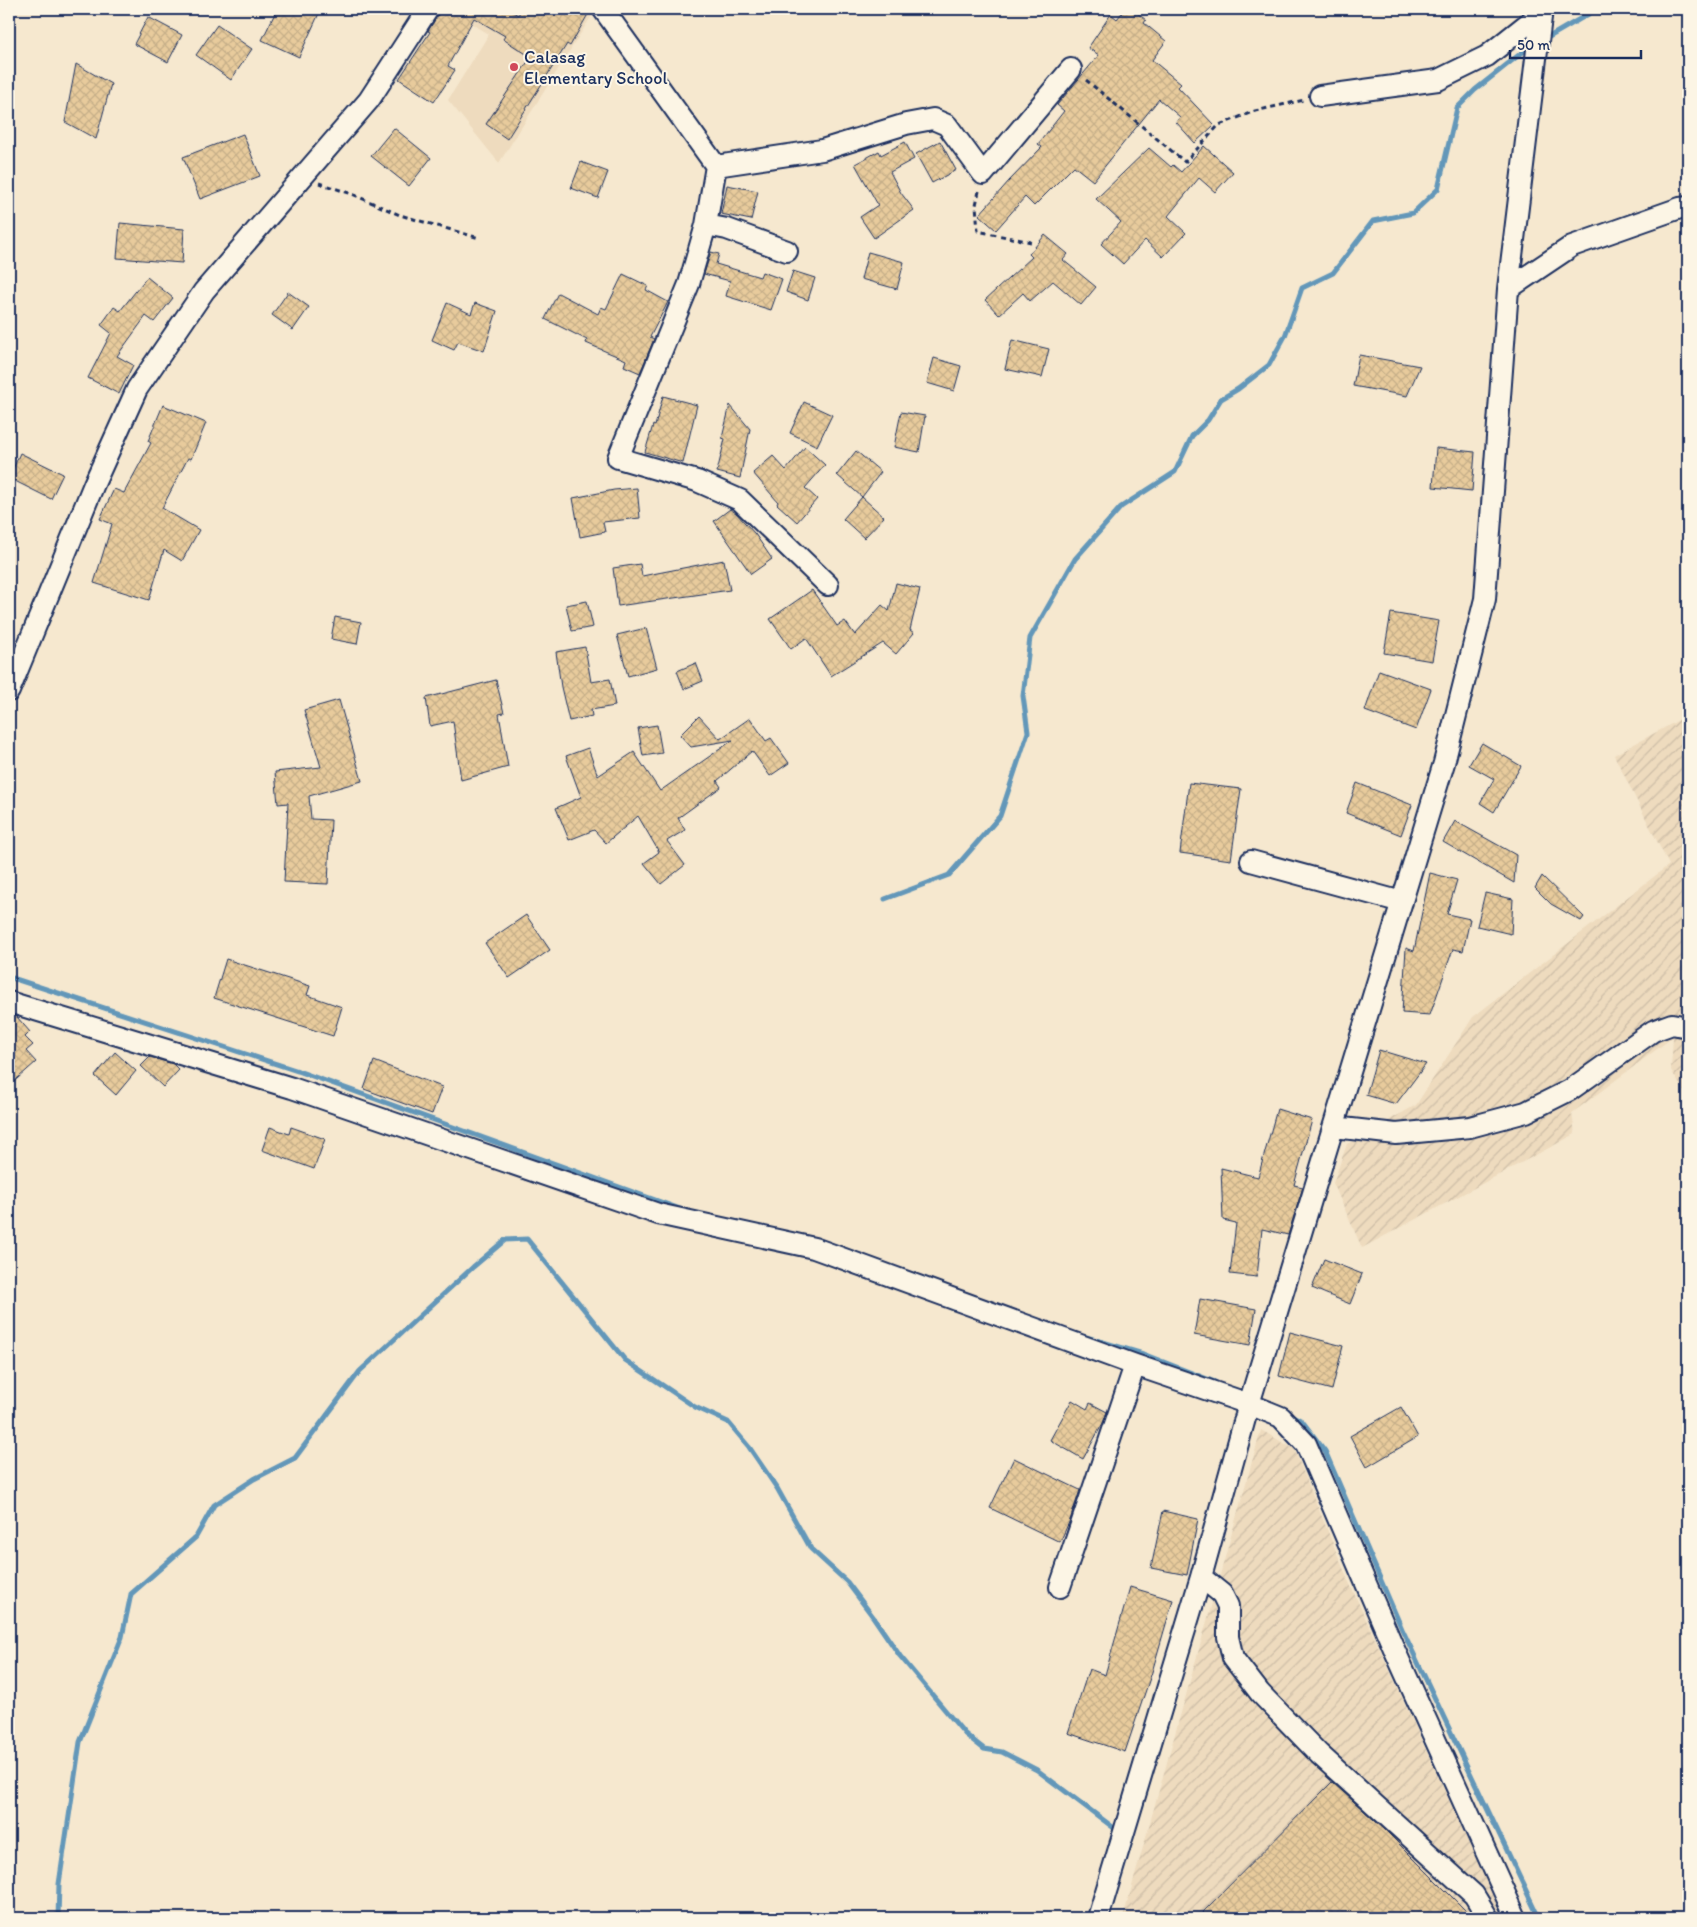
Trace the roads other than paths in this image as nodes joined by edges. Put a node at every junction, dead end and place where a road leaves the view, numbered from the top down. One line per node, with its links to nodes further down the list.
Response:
1 (428, 9): 12 (street)
2 (603, 9): 6 (street)
3 (1541, 11): 5 (street); 10 (street)
4 (1072, 69): 6 (street)
5 (1320, 96)
6 (716, 166): 8 (street)
7 (1688, 207): 10 (street)
8 (706, 225): 9 (street); 11 (street)
9 (786, 252)
10 (1508, 289): 14 (street)
11 (828, 585)
12 (9, 690)
13 (1251, 861): 14 (street)
14 (1402, 902): 17 (street)
15 (9, 1002): 18 (street)
16 (1688, 1027): 17 (street)
17 (1334, 1127): 19 (street)
18 (1135, 1365): 19 (street); 21 (street)
19 (1249, 1404): 20 (street); 24 (street)
20 (1201, 1577): 22 (street); 23 (street)
21 (1060, 1587)
22 (1098, 1918)
23 (1488, 1918)
24 (1516, 1918)

